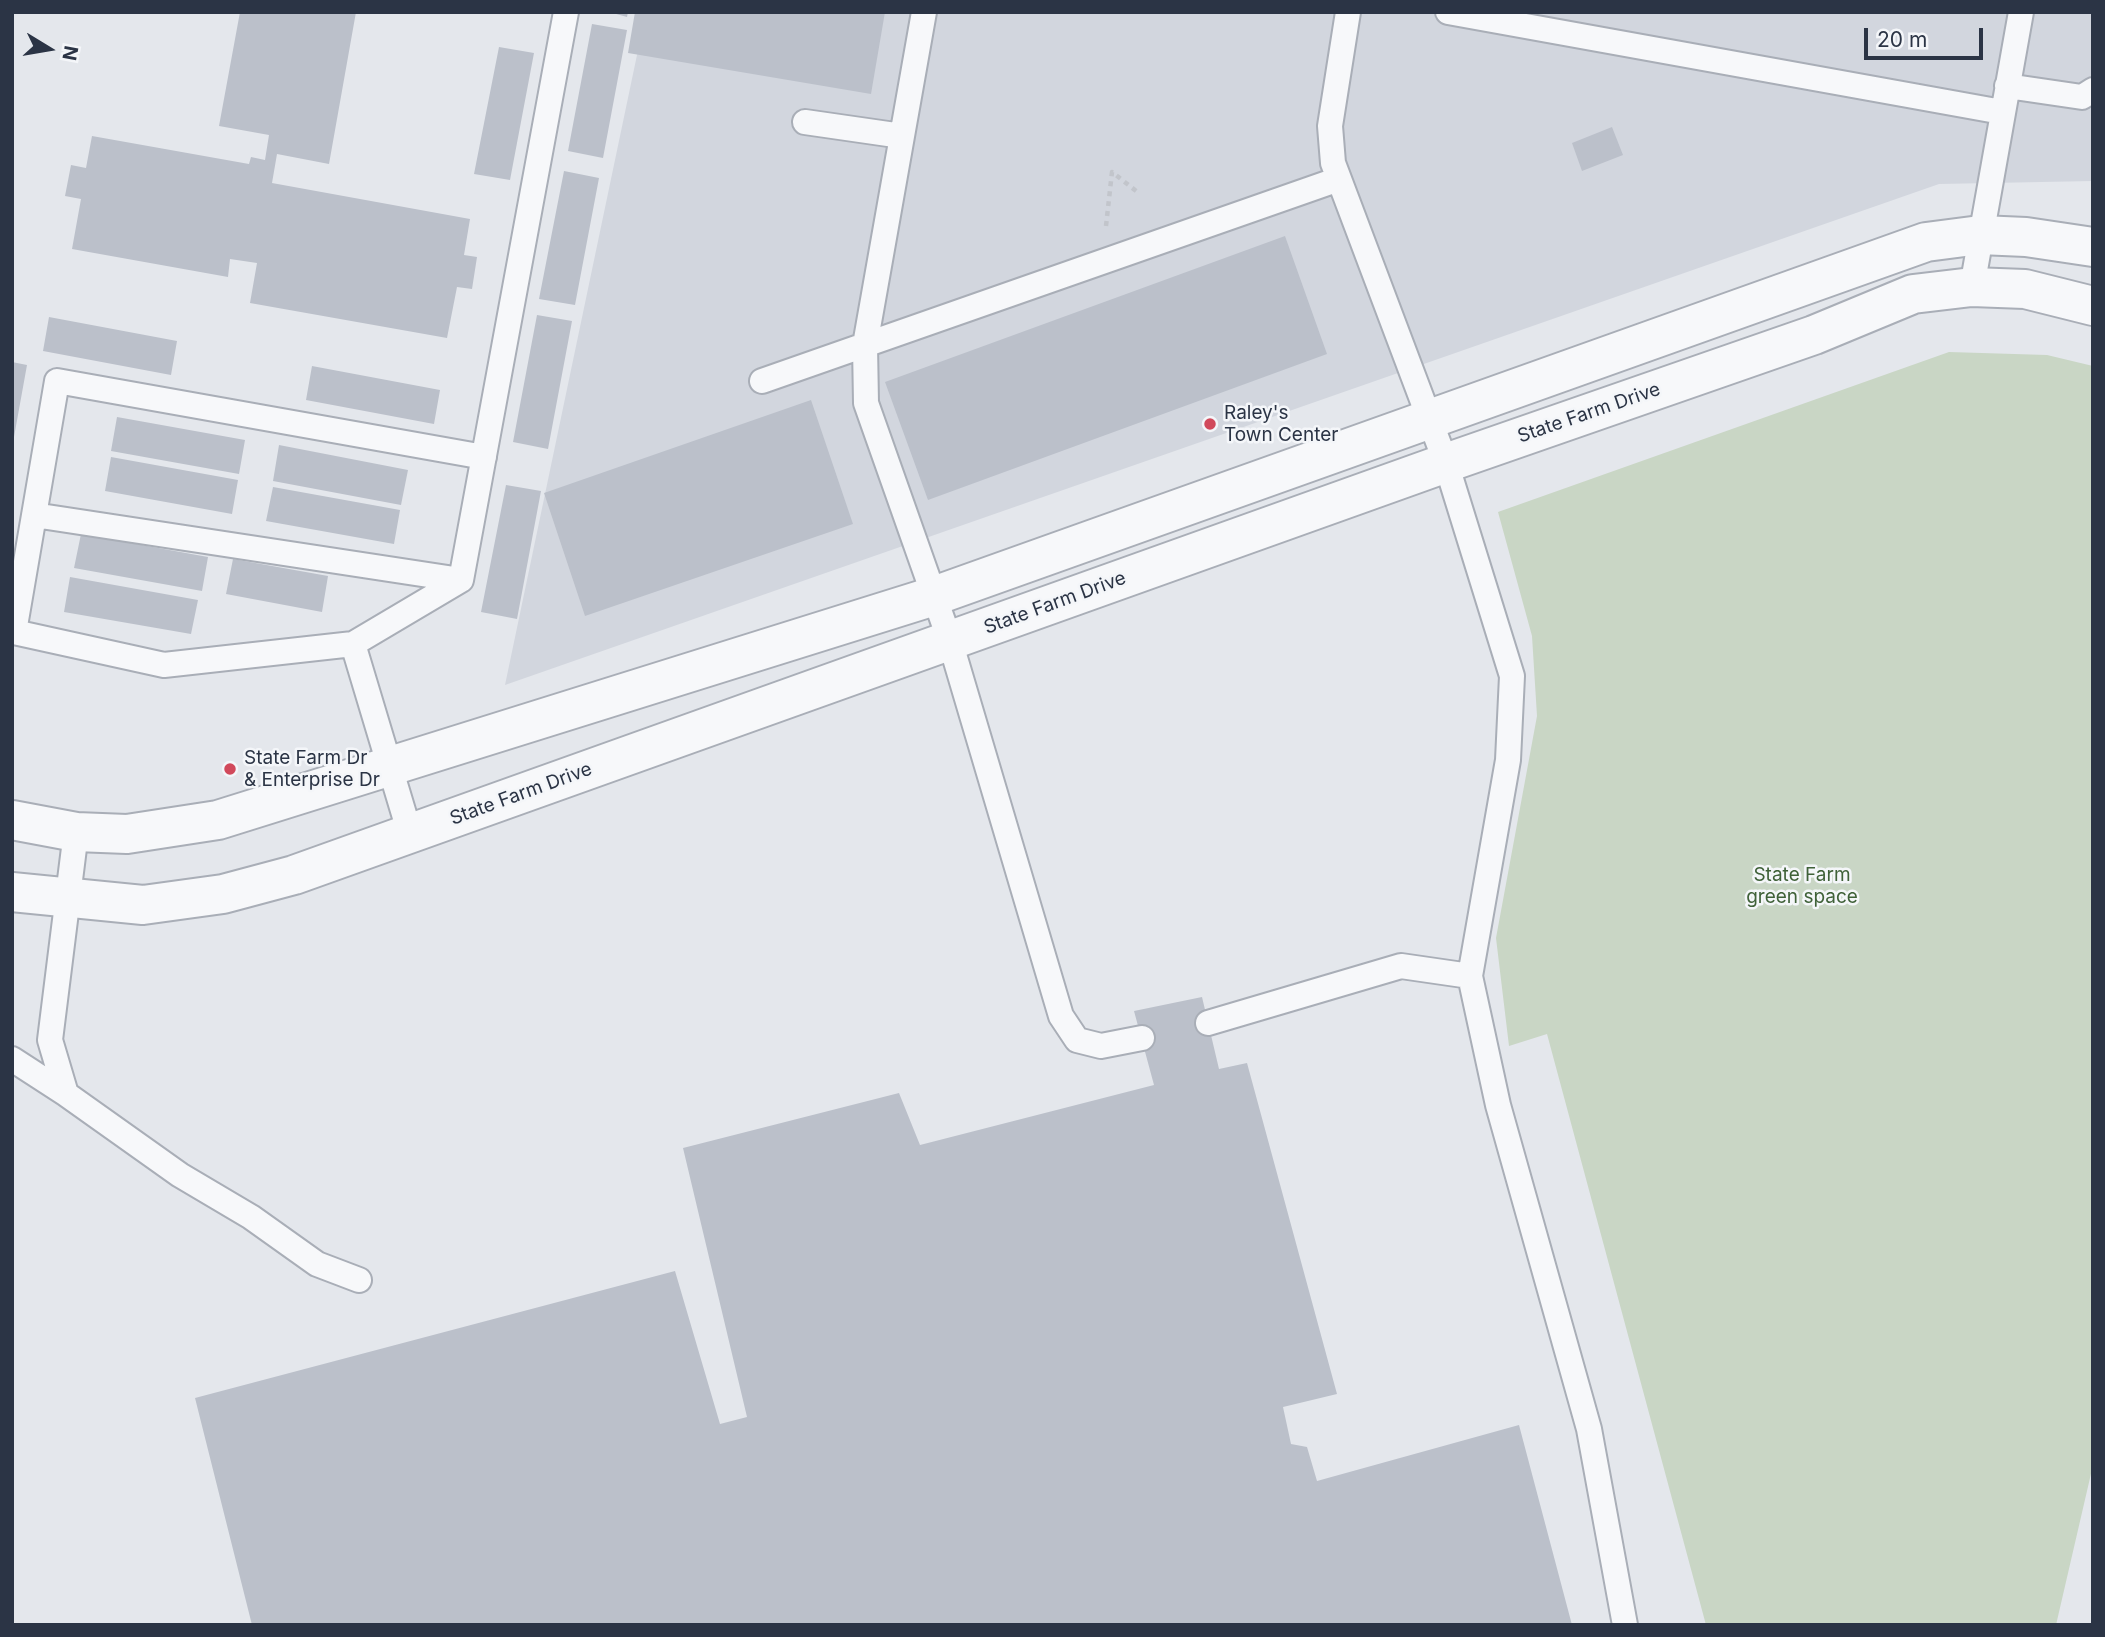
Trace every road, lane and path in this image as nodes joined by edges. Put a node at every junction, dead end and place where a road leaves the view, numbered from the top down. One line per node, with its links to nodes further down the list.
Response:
1 (566, 12): 19 (lane)
2 (924, 12): 10 (lane)
3 (1348, 12): 11 (lane)
4 (1448, 12): 8 (lane)
5 (2021, 12): 6 (lane)
6 (2007, 86): 7 (lane); 8 (lane)
7 (2089, 96)
8 (2002, 112): 12 (lane)
9 (805, 122): 10 (lane)
10 (902, 136): 16 (lane)
11 (1339, 180): 16 (lane); 18 (lane)
12 (1980, 235): 13 (street); 14 (lane); 18 (street)
13 (2093, 247)
14 (1972, 287): 15 (street, State Farm Drive); 20 (street, State Farm Drive)
15 (2093, 306)
16 (865, 345): 17 (lane); 23 (lane)
17 (762, 381)
18 (1426, 419): 20 (lane); 23 (street)
19 (484, 457): 21 (lane); 22 (lane)
20 (1446, 463): 24 (street, State Farm Drive); 32 (lane)
21 (34, 515): 22 (lane); 25 (lane)
22 (461, 580): 25 (lane)
23 (934, 596): 24 (lane); 26 (street)
24 (950, 641): 29 (street, State Farm Drive); 34 (lane)
25 (353, 644): 26 (lane)
26 (390, 766): 28 (street); 29 (lane)
27 (12, 820): 28 (street)
28 (76, 832): 31 (lane)
29 (410, 834): 31 (street, State Farm Drive)
30 (12, 892): 31 (street, State Farm Drive)
31 (67, 899): 36 (lane)
32 (1471, 976): 33 (lane); 38 (lane)
33 (1208, 1023)
34 (1142, 1038)
35 (12, 1059): 36 (lane)
36 (66, 1094): 37 (lane)
37 (359, 1280)
38 (1625, 1625)

